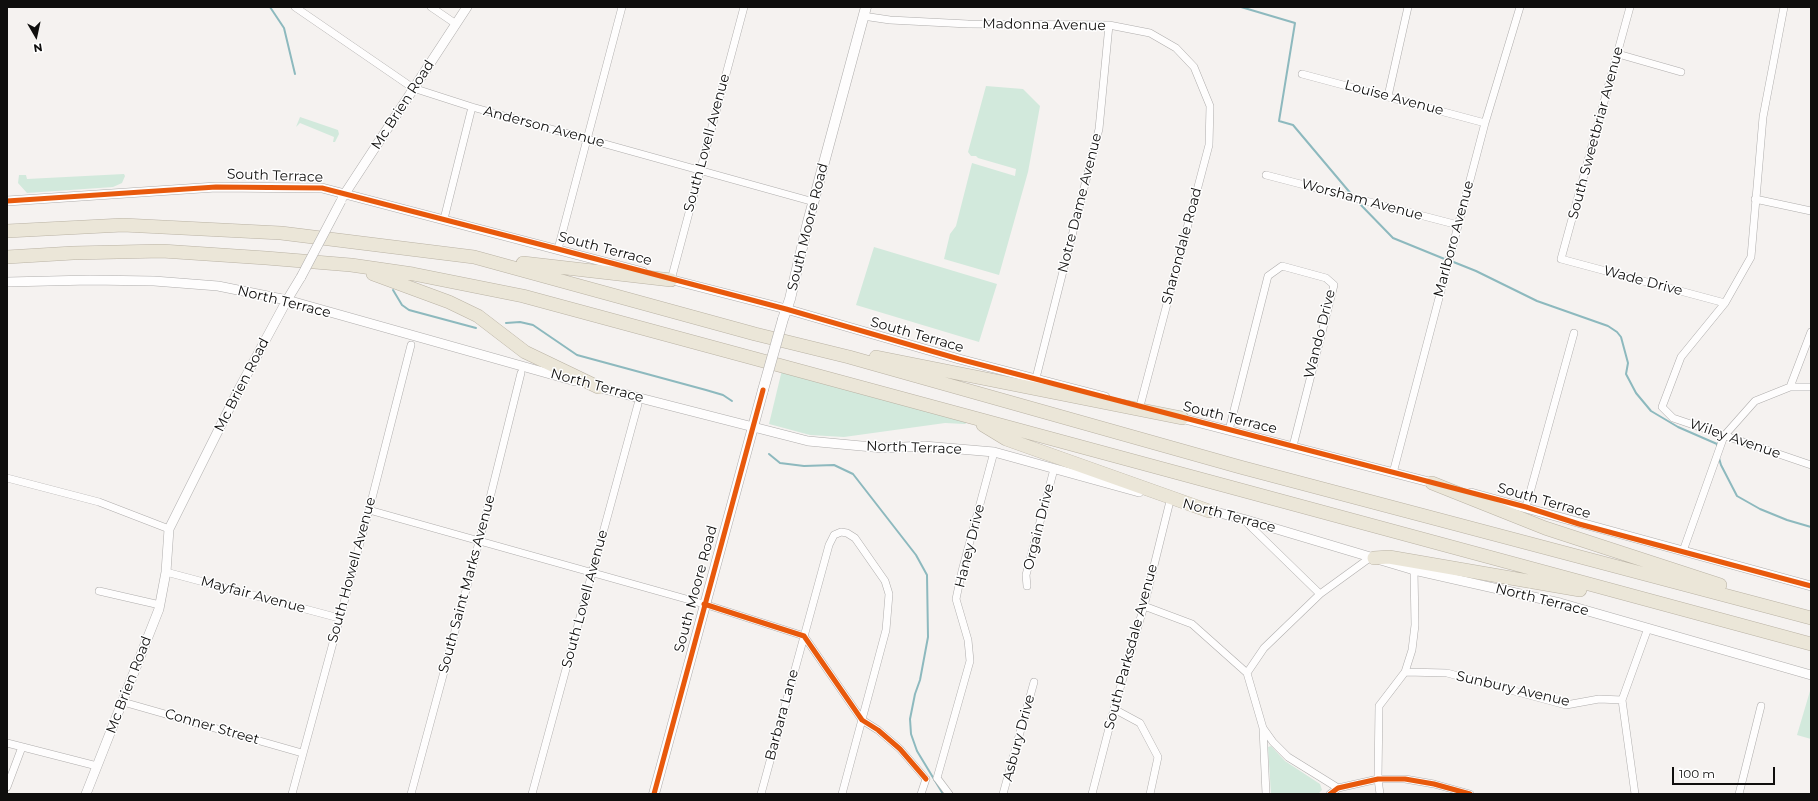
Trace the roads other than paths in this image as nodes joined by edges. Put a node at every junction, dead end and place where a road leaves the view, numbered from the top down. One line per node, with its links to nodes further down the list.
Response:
1 (296, 7): 17 (street, Anderson Avenue)
2 (431, 7): 11 (street)
3 (467, 7): 11 (street, Mc Brien Road)
4 (622, 7): 21 (street)
5 (744, 7): 22 (street, South Lovell Avenue)
6 (1408, 7): 18 (street)
7 (1520, 7): 20 (street, Marlboro Avenue)
8 (1630, 7): 13 (street, South Sweetbriar Avenue)
9 (1784, 7): 25 (street)
10 (864, 12): 12 (street, Madonna Avenue); 27 (main road, South Moore Road)
11 (456, 24): 17 (street, Mc Brien Road)
12 (1109, 25): 16 (street, Madonna Avenue); 47 (street, Notre Dame Avenue)
13 (1618, 54): 14 (street); 35 (street, South Sweetbriar Avenue)
14 (1681, 72)
15 (1302, 74): 18 (street, Louise Avenue)
16 (1203, 84): 52 (street, Sharondale Road)
17 (413, 88): 19 (street, Anderson Avenue); 24 (street, Mc Brien Road)
18 (1388, 96): 20 (street, Louise Avenue)
19 (472, 107): 21 (street, Anderson Avenue); 29 (street)
20 (1485, 123): 30 (street, Marlboro Avenue)
21 (588, 140): 22 (street, Anderson Avenue); 32 (street)
22 (700, 170): 27 (street, Anderson Avenue); 37 (street, South Lovell Avenue)
23 (1266, 175): 30 (street, Worsham Avenue)
24 (342, 198): 26 (street, South Terrace); 29 (street, South Terrace); 39 (street, Mc Brien Road, bridge)
25 (1755, 199): 28 (street); 40 (street)
26 (7, 201)
27 (814, 202): 41 (main road, South Moore Road)
28 (1811, 212)
29 (444, 219): 32 (street, South Terrace)
30 (1458, 225): 62 (street, Marlboro Avenue)
31 (7, 231): 34 (highway)
32 (558, 248): 37 (street, South Terrace)
33 (7, 257): 36 (highway)
34 (474, 258): 37 (highway); 45 (highway)
35 (1561, 259): 40 (street, Wade Drive)
36 (351, 265): 48 (highway); 53 (highway)
37 (671, 280): 41 (street, South Terrace)
38 (7, 282): 39 (street, North Terrace)
39 (287, 300): 48 (street, North Terrace); 70 (street, Mc Brien Road)
40 (1725, 303): 57 (street, Wiley Avenue)
41 (784, 314): 47 (street, South Terrace); 55 (main road, South Moore Road, bridge)
42 (1811, 332): 49 (street)
43 (1574, 333): 66 (street)
44 (412, 345): 67 (street, South Howell Avenue)
45 (849, 357): 54 (highway); 87 (highway)
46 (521, 373): 71 (street, South Saint Marks Avenue)
47 (1036, 378): 52 (street, South Terrace)
48 (598, 387): 55 (street, North Terrace)
49 (1790, 387): 50 (street); 57 (street)
50 (1811, 387)
51 (638, 404): 76 (street, South Lovell Avenue)
52 (1140, 406): 54 (street, South Terrace)
53 (969, 417): 68 (highway); 82 (highway)
54 (1182, 418): 56 (street, South Terrace)
55 (752, 426): 59 (street, North Terrace); 81 (main road, South Moore Road)
56 (1229, 430): 58 (street, South Terrace); 58 (street, Wando Drive)
57 (1724, 436): 60 (street, Wiley Avenue); 72 (street)
58 (1293, 446): 62 (street, South Terrace)
59 (994, 452): 61 (street, North Terrace); 105 (street, Haney Drive)
60 (1811, 465)
61 (1054, 469): 65 (street, North Terrace); 77 (street, Orgain Drive)
62 (1393, 473): 64 (street, South Terrace)
63 (7, 478): 70 (street)
64 (1432, 483): 66 (street, South Terrace); 85 (highway)
65 (1170, 501): 68 (street, North Terrace); 84 (street, South Parksdale Avenue)
66 (1526, 507): 72 (street, South Terrace)
67 (369, 510): 71 (street); 86 (street, South Howell Avenue)
68 (1209, 511): 69 (street, North Terrace)
69 (1243, 519): 73 (street, North Terrace); 80 (street)
70 (169, 529): 75 (street, Mc Brien Road)
71 (479, 542): 76 (street); 112 (street, South Saint Marks Avenue)
72 (1683, 551): 78 (street, South Terrace)
73 (1373, 557): 74 (street, North Terrace); 80 (street); 82 (highway)
74 (1414, 570): 88 (street, North Terrace); 91 (street)
75 (166, 572): 83 (street, Mc Brien Road); 86 (street, Mayfair Avenue)
76 (592, 574): 81 (street); 113 (street, South Lovell Avenue)
77 (1026, 586)
78 (1811, 586)
79 (99, 591): 83 (street)
80 (1320, 594): 92 (street)
81 (704, 604): 89 (street); 114 (main road, South Moore Road)
82 (1662, 604): 90 (highway)
83 (160, 605): 96 (street, Mc Brien Road)
84 (1144, 606): 92 (street); 98 (street, South Parksdale Avenue)
85 (1811, 614)
86 (340, 618): 103 (street, South Howell Avenue)
87 (1811, 618)
88 (1648, 628): 93 (street, North Terrace); 95 (street)
89 (804, 636): 99 (street); 99 (street, Barbara Lane); 115 (street, Barbara Lane)
90 (1811, 644)
91 (1405, 672): 95 (street, Sunbury Avenue); 107 (street)
92 (1247, 673): 100 (street)
93 (1811, 675)
94 (1034, 682): 119 (street, Asbury Drive)
95 (1622, 700): 126 (street)
96 (123, 702): 103 (street, Conner Street); 104 (street, Mc Brien Road)
97 (1761, 706): 127 (street)
98 (1114, 709): 120 (street, South Parksdale Avenue); 121 (street)
99 (862, 720): 106 (street); 116 (street)
100 (1263, 728): 109 (street); 122 (street)
101 (7, 743): 102 (street)
102 (22, 747): 104 (street); 108 (street)
103 (302, 753): 111 (street, South Howell Avenue)
104 (97, 766): 110 (street, Mc Brien Road)
105 (937, 778): 106 (street); 118 (street)
106 (926, 779): 117 (street)
107 (1378, 779): 109 (street); 124 (street); 125 (street)
108 (7, 788)
109 (1338, 788): 123 (street)
110 (86, 794)
111 (292, 794)
112 (411, 794)
113 (532, 794)
114 (654, 794)
115 (761, 794)
116 (842, 794)
117 (921, 794)
118 (949, 794)
119 (1003, 794)
120 (1092, 794)
121 (1150, 794)
122 (1266, 794)
123 (1330, 794)
124 (1380, 794)
125 (1470, 794)
126 (1635, 794)
127 (1739, 794)

